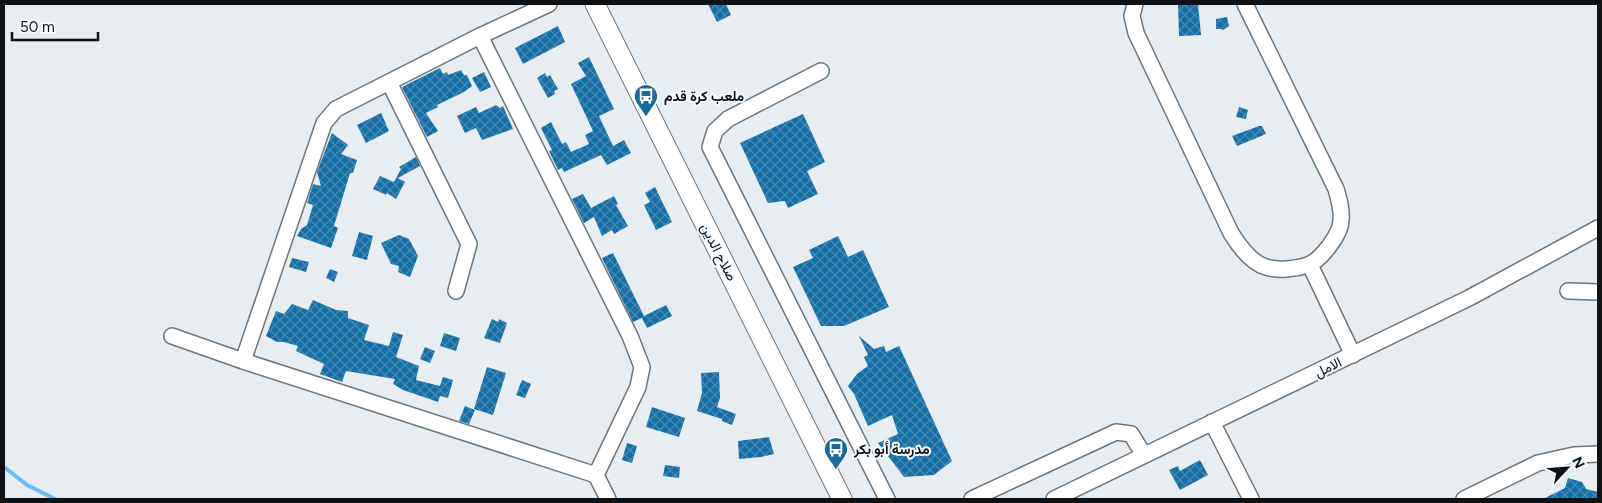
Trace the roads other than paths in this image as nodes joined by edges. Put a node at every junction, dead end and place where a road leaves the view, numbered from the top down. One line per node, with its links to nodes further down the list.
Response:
1 (549, 4): 5 (street)
2 (595, 4): 21 (main road, صلاح الدين)
3 (1135, 4): 9 (street)
4 (1245, 4): 9 (street)
5 (480, 36): 7 (street); 19 (street)
6 (821, 71): 22 (street)
7 (389, 82): 10 (street); 15 (street)
8 (1598, 228): 14 (street, الامل)
9 (1310, 265): 14 (street)
10 (456, 290)
11 (1568, 291): 12 (street)
12 (1598, 292)
13 (172, 336): 15 (street)
14 (1354, 354): 16 (street, الامل)
15 (243, 361): 19 (street)
16 (1212, 422): 18 (street, الامل); 25 (street)
17 (1598, 454): 26 (street)
18 (1144, 456): 23 (street); 24 (street, الامل)
19 (596, 476): 20 (street)
20 (608, 499)
21 (842, 499)
22 (887, 499)
23 (972, 499)
24 (1054, 499)
25 (1250, 499)
26 (1464, 499)

